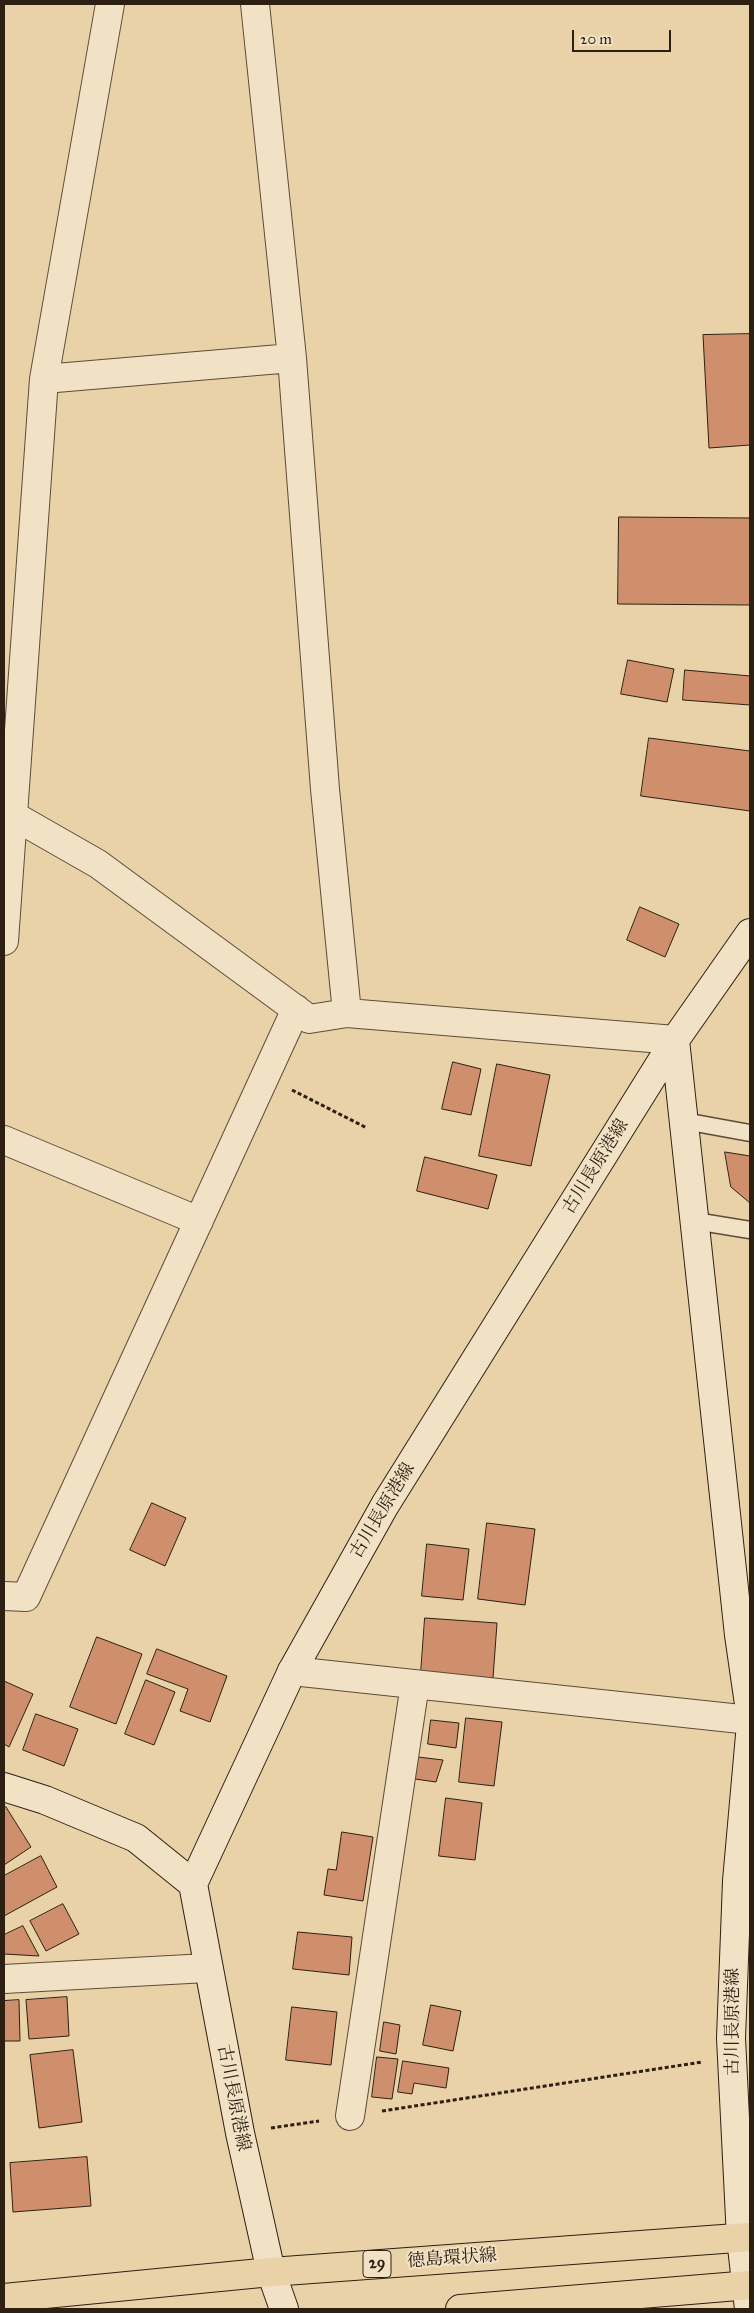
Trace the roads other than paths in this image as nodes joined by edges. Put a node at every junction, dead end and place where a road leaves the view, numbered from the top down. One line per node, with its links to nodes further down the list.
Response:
1 (110, 4): 4 (street)
2 (255, 4): 3 (street)
3 (292, 358): 4 (street); 9 (street)
4 (44, 380): 5 (street)
5 (9, 818): 7 (street); 8 (street)
6 (750, 934): 10 (street, 古川長原港線)
7 (4, 941)
8 (296, 1009): 9 (street); 14 (street)
9 (347, 1013): 10 (street)
10 (675, 1040): 11 (street); 18 (street, 古川長原港線)
11 (684, 1121): 12 (lane); 15 (street)
12 (750, 1133)
13 (4, 1140): 14 (street)
14 (199, 1221): 17 (street)
15 (695, 1221): 16 (lane); 20 (street)
16 (750, 1230)
17 (4, 1596)
18 (292, 1671): 19 (street); 24 (street, 古川長原港線)
19 (415, 1684): 21 (street); 28 (street)
20 (750, 1711)
21 (750, 1720)
22 (750, 1735): 27 (street, 古川長原港線)
23 (4, 1787): 24 (street)
24 (193, 1884): 25 (street, 古川長原港線)
25 (207, 1968): 26 (street); 30 (street, 古川長原港線)
26 (4, 1979)
27 (741, 2056): 29 (street, 古川長原港線)
28 (350, 2116)
29 (746, 2237): 30 (main road, 徳島環状線 / 29); 31 (street, 古川長原港線)
30 (271, 2272): 32 (main road, 徳島環状線 / 29); 33 (street, 古川長原港線)
31 (748, 2293): 34 (main road)
32 (4, 2298)
33 (284, 2309)
34 (460, 2309)

